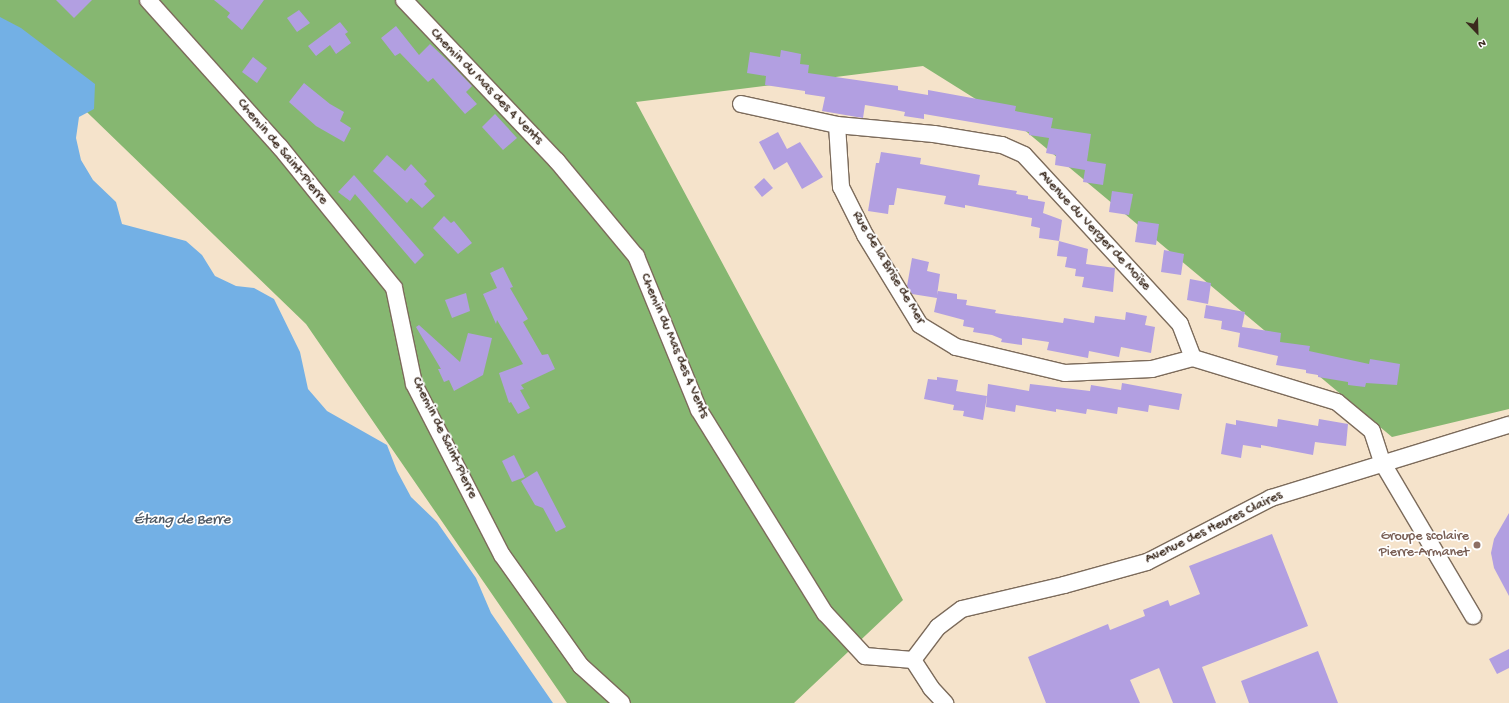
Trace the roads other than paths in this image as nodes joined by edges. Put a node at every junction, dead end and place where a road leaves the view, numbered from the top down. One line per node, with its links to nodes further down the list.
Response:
1 (148, 0): 10 (street, Chemin de Saint-Pierre)
2 (404, 0): 9 (street, Chemin du Mas des 4 Vents)
3 (741, 104): 4 (street, Avenue du Verger de Moïse)
4 (837, 125): 5 (street, Avenue du Verger de Moïse); 5 (street, Rue de la Brise de Mer)
5 (1193, 358): 7 (street)
6 (1509, 425): 7 (street, Avenue des Heures Claires)
7 (1382, 462): 8 (street); 9 (street, Avenue des Heures Claires)
8 (1473, 616)
9 (914, 660): 11 (street)
10 (622, 703)
11 (945, 703)

